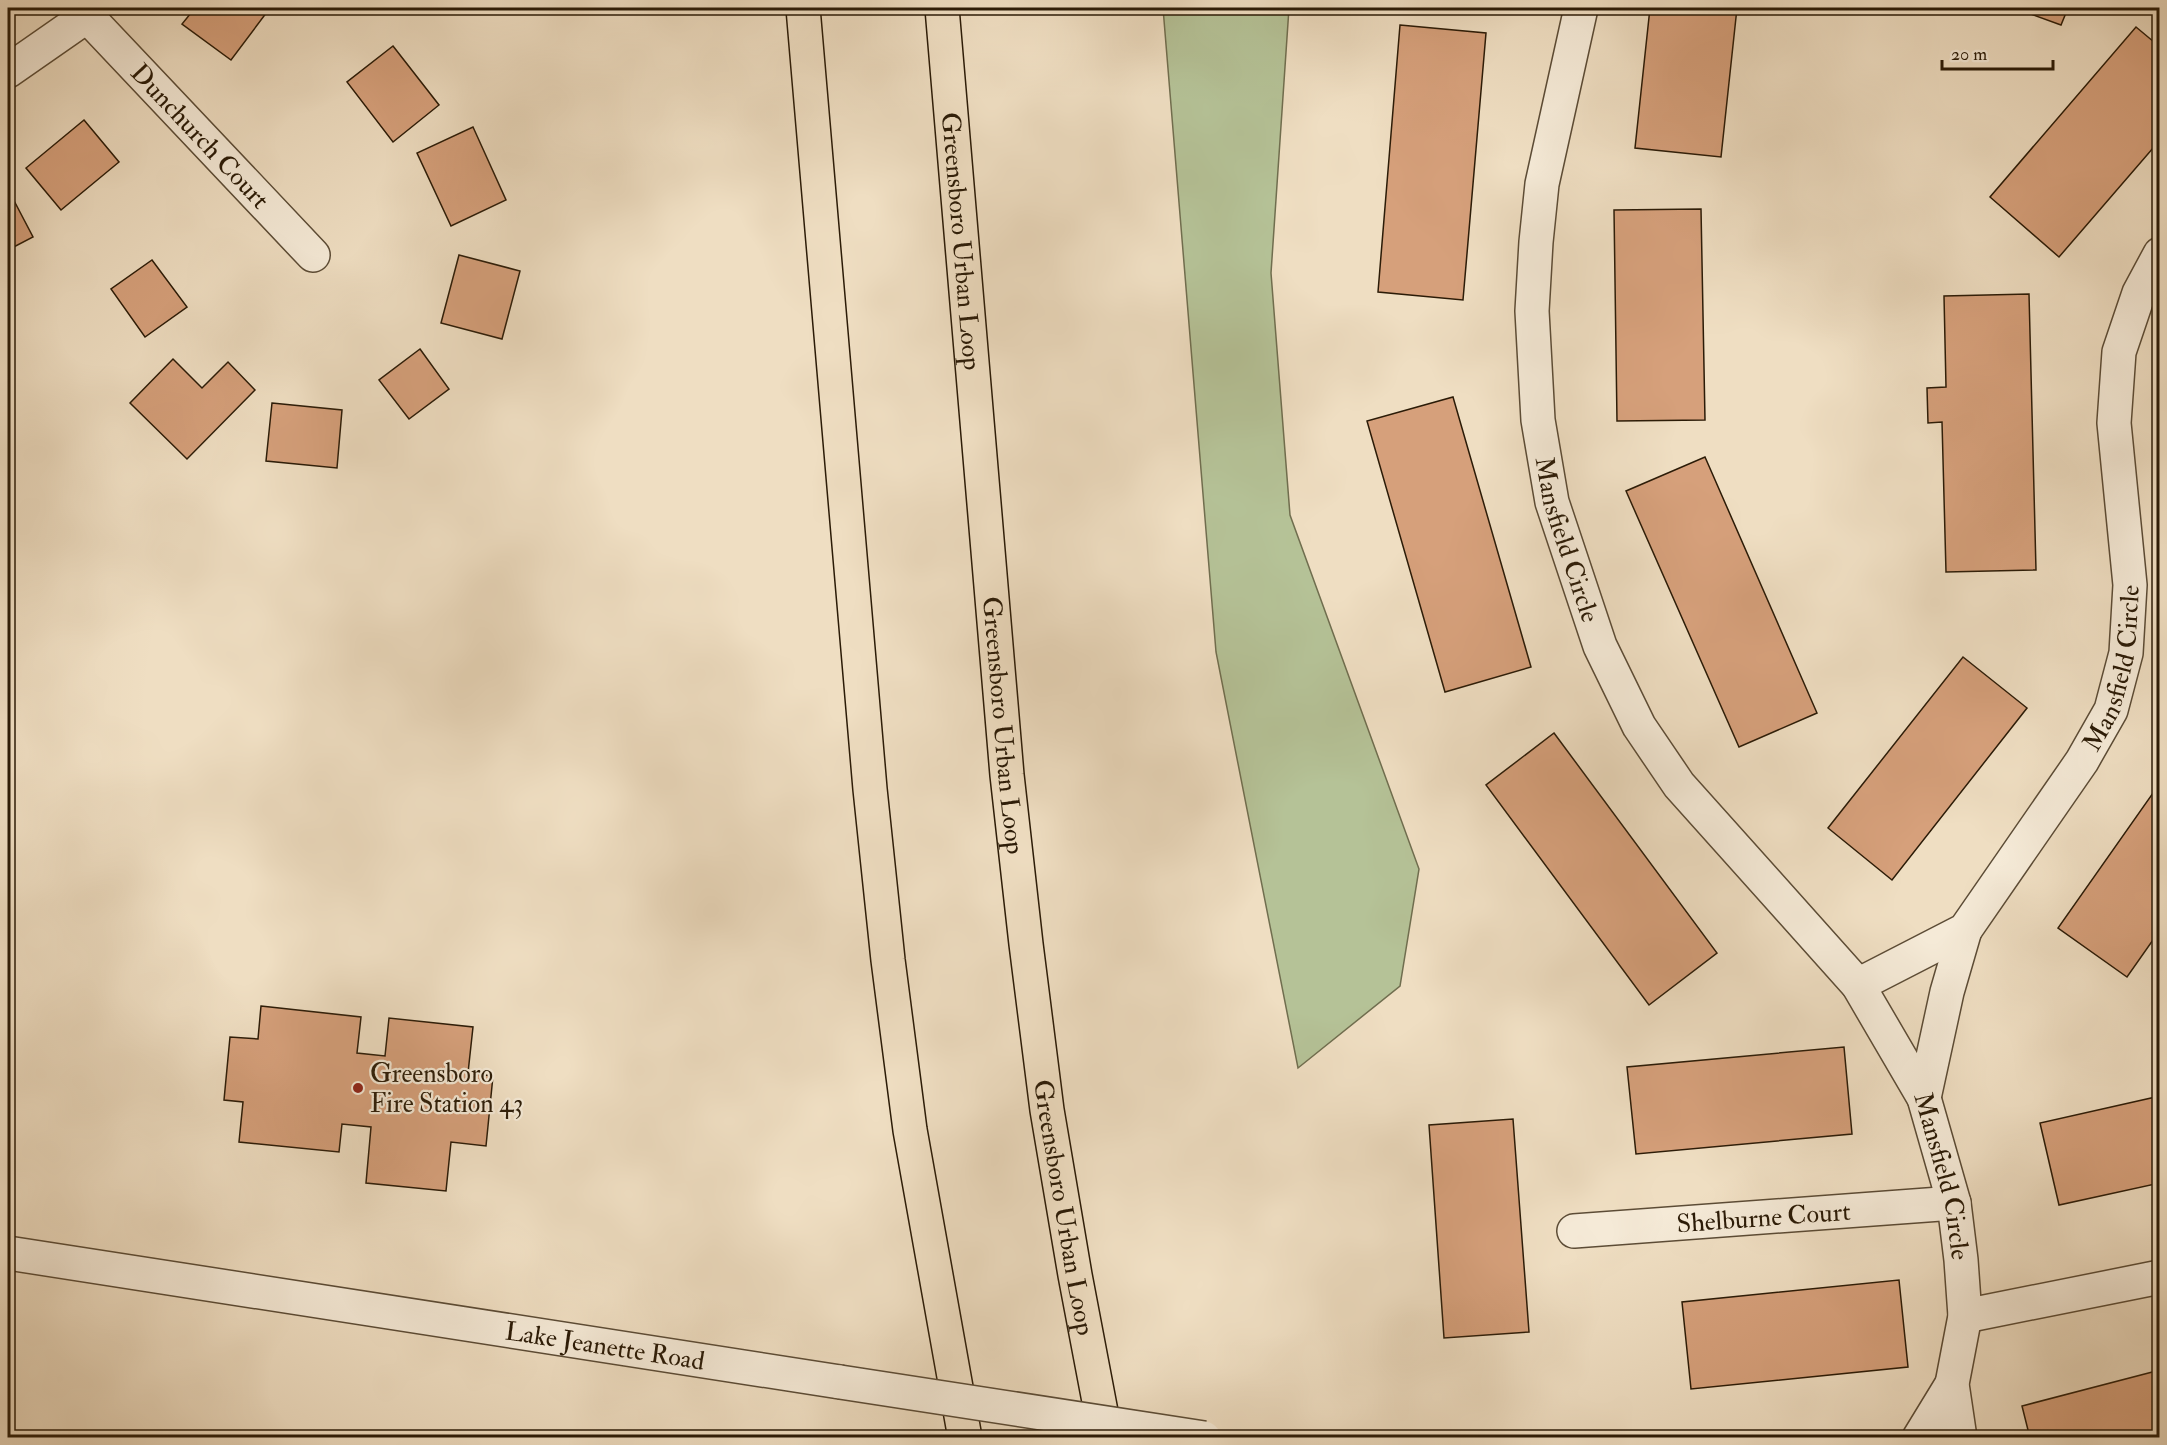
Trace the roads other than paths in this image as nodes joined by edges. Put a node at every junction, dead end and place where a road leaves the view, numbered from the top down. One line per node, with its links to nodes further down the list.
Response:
1 (803, 8): 17 (highway)
2 (942, 8): 18 (highway, Greensboro Urban Loop)
3 (1581, 8): 9 (street, Mansfield Circle)
4 (91, 12): 5 (street); 7 (street, Dunchurch Court)
5 (8, 71)
6 (2160, 254): 8 (street, Mansfield Circle)
7 (313, 255)
8 (1965, 930): 9 (street, Mansfield Circle); 10 (street)
9 (1858, 985): 10 (street, Mansfield Circle)
10 (1924, 1098): 11 (street, Mansfield Circle)
11 (1954, 1203): 12 (street, Shelburne Court); 15 (street, Mansfield Circle)
12 (1574, 1231)
13 (8, 1253): 19 (street, Lake Jeanette Road, bridge)
14 (2160, 1277): 15 (street)
15 (1965, 1316): 16 (street, Mansfield Circle)
16 (1952, 1384): 20 (street, Mansfield Circle); 21 (street, Mansfield Circle)
17 (964, 1437)
18 (1106, 1437)
19 (1204, 1437)
20 (1920, 1437)
21 (1960, 1437)

